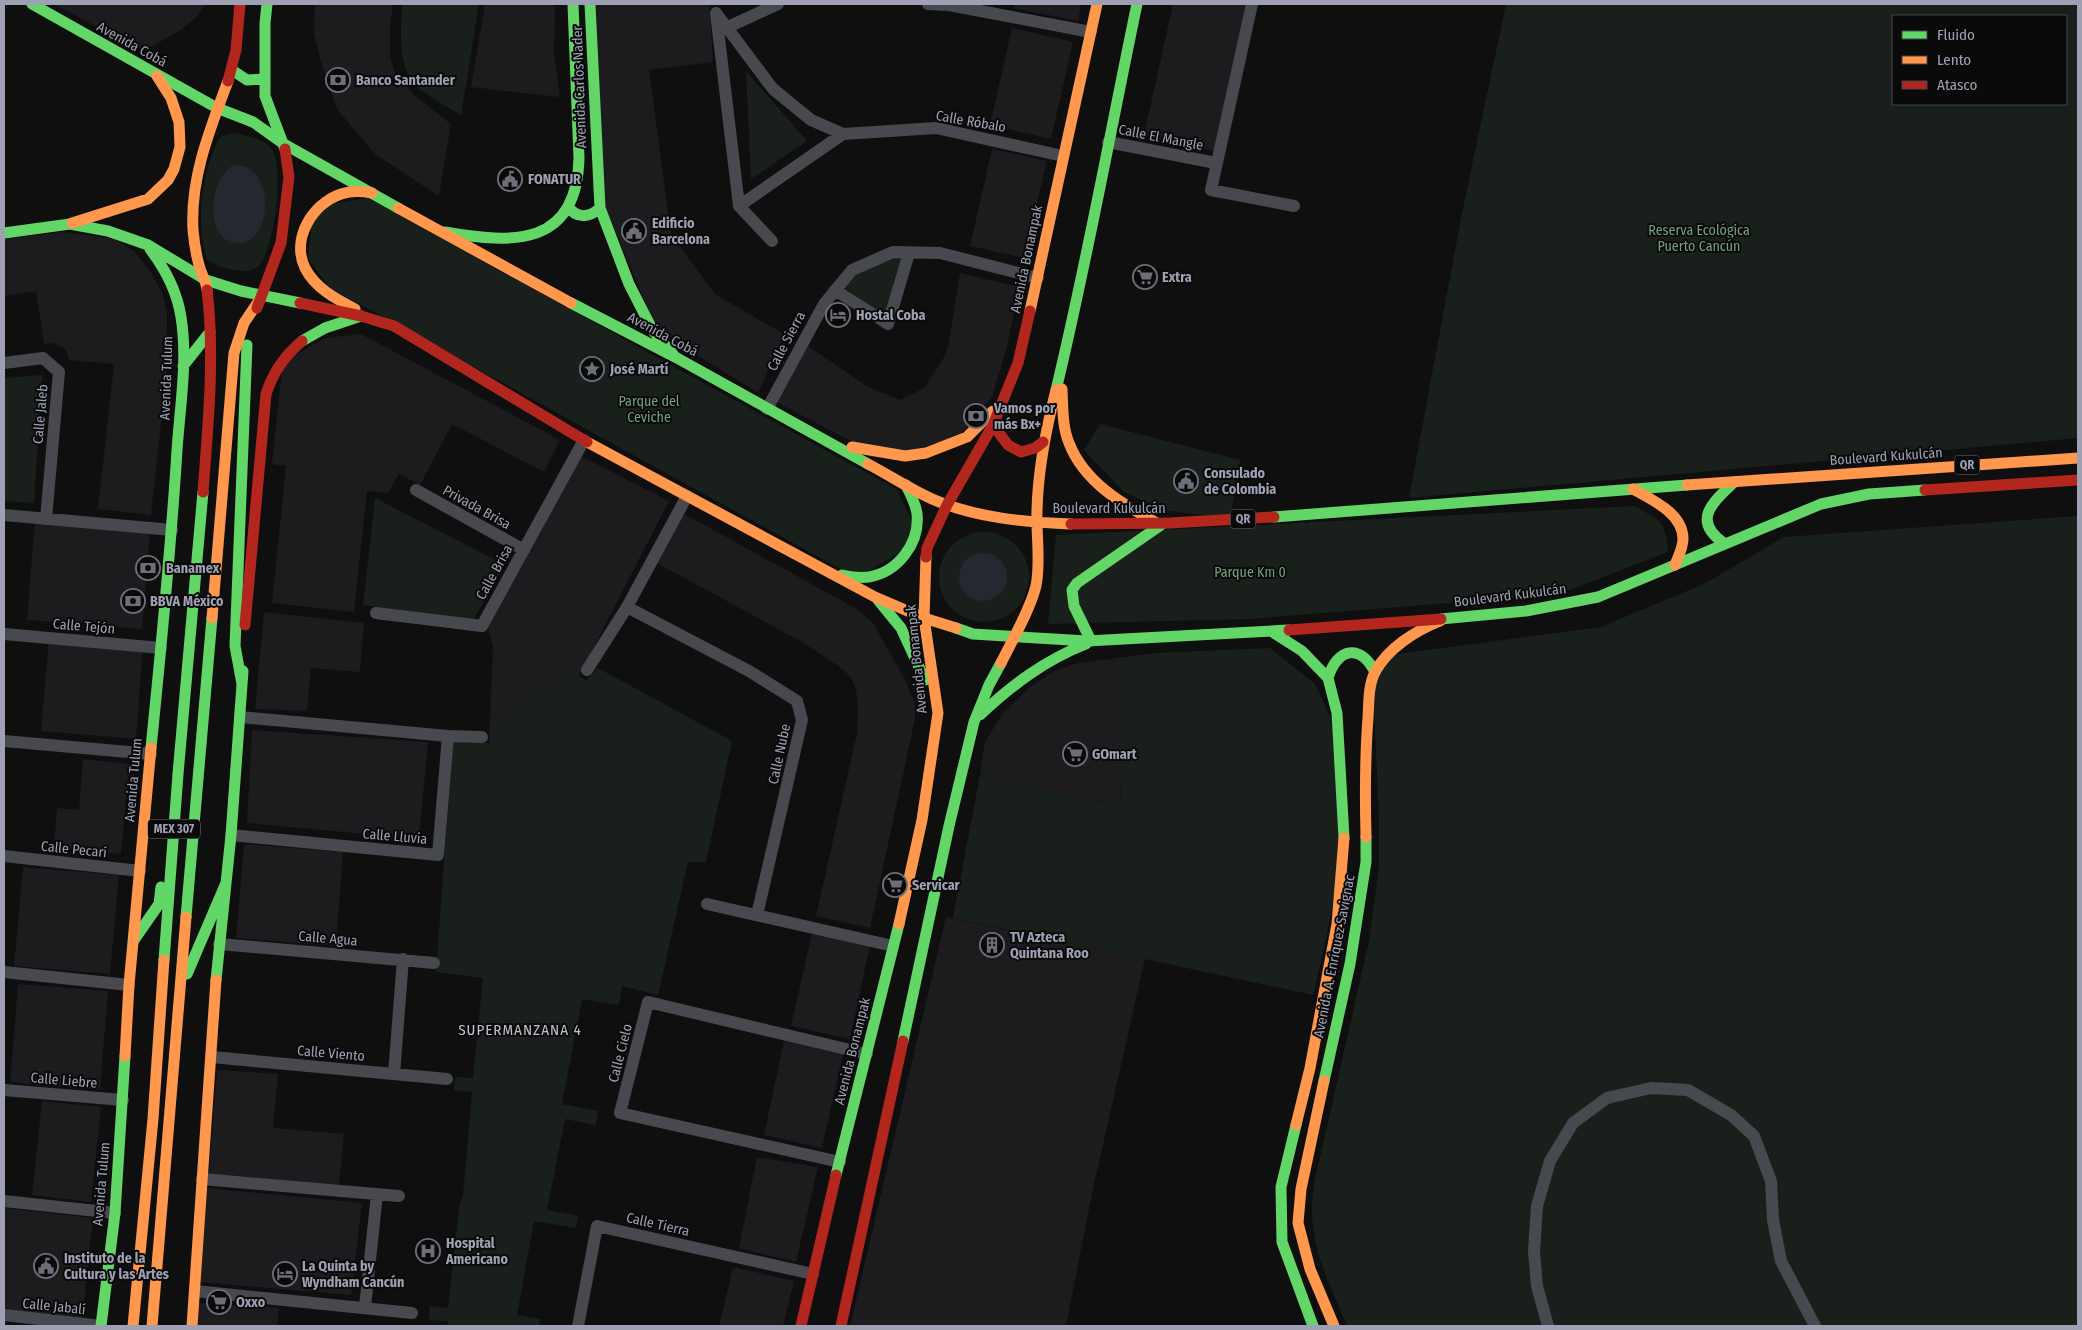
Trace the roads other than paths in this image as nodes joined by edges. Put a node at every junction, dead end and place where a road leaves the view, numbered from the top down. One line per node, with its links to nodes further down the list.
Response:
1 (32, 4): 15 (main road, Avenida Cobá)
2 (240, 4): 14 (main road)
3 (267, 4): 16 (main road)
4 (573, 4): 24 (main road, Avenida Carlos Nader)
5 (590, 4): 27 (main road, Avenida Carlos Nader)
6 (778, 4): 12 (street)
7 (928, 4): 11 (street)
8 (1098, 4): 13 (main road, Avenida Bonampak)
9 (1137, 4): 19 (main road)
10 (1252, 4): 22 (street)
11 (964, 6): 13 (street)
12 (728, 27): 18 (street, Calle Róbalo); 25 (street, Calle Róbalo)
13 (1091, 32): 21 (main road, Avenida Bonampak)
14 (232, 70): 16 (main road); 17 (main road)
15 (156, 74): 17 (main road, Avenida Cobá); 28 (main road)
16 (265, 78): 20 (main road)
17 (218, 108): 20 (main road, Avenida Cobá); 35 (main road)
18 (843, 134): 21 (street, Calle Róbalo); 25 (street)
19 (1108, 142): 22 (street, Calle El Mangle); 44 (main road)
20 (284, 144): 23 (main road, Avenida Cobá); 37 (main road)
21 (1062, 156): 34 (main road, Avenida Bonampak)
22 (1216, 164): 26 (street, Calle El Mangle)
23 (373, 193): 29 (main road, Avenida Cobá); 39 (main road)
24 (568, 206): 27 (main road); 29 (main road, Avenida Carlos Nader)
25 (740, 206): 31 (street)
26 (1294, 206)
27 (600, 208): 41 (main road, Avenida Carlos Nader)
28 (70, 224): 30 (main road); 32 (main road)
29 (441, 232): 41 (main road, Avenida Cobá)
30 (4, 233)
31 (772, 241)
32 (148, 246): 35 (main road); 43 (main road, Avenida Tulum)
33 (909, 253): 34 (street, Calle Sierra); 36 (street, Calle Sierra); 36 (street)
34 (1038, 278): 45 (main road, Avenida Bonampak)
35 (206, 280): 37 (main road); 40 (main road, MEX 307)
36 (835, 290): 46 (street, Calle Sierra)
37 (262, 296): 38 (main road); 89 (main road); 115 (main road, MEX 307)
38 (361, 316): 39 (main road); 89 (main road)
39 (394, 326): 48 (main road)
40 (210, 332): 43 (main road); 97 (main road, MEX 307)
41 (677, 358): 46 (main road, Avenida Cobá)
42 (4, 362): 61 (street, Calle Jaleb)
43 (183, 366): 65 (main road, Avenida Tulum)
44 (1060, 373): 49 (main road); 64 (main road)
45 (1005, 399): 47 (main road, Avenida Bonampak); 50 (main road)
46 (767, 409): 50 (main road, Avenida Cobá)
47 (993, 425): 49 (main road); 58 (main road, Avenida Bonampak)
48 (584, 440): 57 (main road); 68 (street, Calle Brisa)
49 (1043, 442): 63 (main road)
50 (831, 443): 54 (main road, Avenida Cobá)
51 (2078, 458): 53 (main road, Boulevard Kukulcán / QR)
52 (2078, 480): 67 (main road, Boulevard Kukulcán / QR)
53 (1734, 482): 55 (main road, Boulevard Kukulcán / QR); 67 (main road)
54 (906, 485): 58 (main road, Avenida Cobá); 71 (main road)
55 (1633, 489): 64 (main road, Boulevard Kukulcán / QR); 70 (main road)
56 (416, 490): 68 (street, Privada Brisa)
57 (687, 496): 71 (main road); 74 (street)
58 (947, 505): 59 (main road, Avenida Cobá); 66 (main road, Avenida Bonampak)
59 (978, 514): 62 (main road, Avenida Cobá); 66 (main road)
60 (4, 515): 61 (street)
61 (46, 519): 65 (street)
62 (1003, 519): 63 (main road, Avenida Cobá); 69 (main road)
63 (1038, 522): 64 (main road, Boulevard Kukulcán / QR); 69 (main road)
64 (1161, 525): 84 (main road)
65 (172, 530): 85 (main road, Avenida Tulum)
66 (934, 533): 72 (main road, Avenida Bonampak)
67 (1725, 544): 70 (main road, Boulevard Kukulcán / QR)
68 (524, 550): 76 (street, Calle Brisa)
69 (1038, 558): 75 (main road)
70 (1675, 565): 78 (main road, Boulevard Kukulcán / QR)
71 (817, 567): 73 (main road)
72 (924, 584): 77 (main road, Avenida Bonampak); 79 (main road)
73 (875, 597): 77 (main road); 90 (main road)
74 (627, 607): 86 (street); 107 (street, Calle Nube)
75 (1028, 607): 82 (main road); 83 (main road)
76 (376, 613)
77 (924, 618): 79 (main road); 90 (main road, Avenida Bonampak)
78 (1446, 618): 80 (main road, Boulevard Kukulcán / QR); 87 (main road, Avenida A. Enríquez Savignac)
79 (959, 630): 82 (main road)
80 (1271, 632): 84 (main road, Boulevard Kukulcán / QR); 88 (main road, Avenida A. Enríquez Savignac)
81 (4, 634): 85 (street, Calle Tejón)
82 (985, 635): 83 (main road, Boulevard Kukulcán)
83 (1015, 636): 84 (main road, Boulevard Kukulcán / QR); 92 (main road)
84 (1094, 641): 92 (main road)
85 (161, 648): 96 (main road, Avenida Tulum)
86 (587, 670)
87 (1375, 672): 88 (main road); 141 (main road, Avenida A. Enríquez Savignac)
88 (1328, 678): 140 (main road, Avenida A. Enríquez Savignac)
89 (242, 684): 91 (main road)
90 (938, 713): 98 (main road, Avenida Bonampak)
91 (240, 716): 93 (street); 100 (main road)
92 (974, 722): 99 (main road)
93 (448, 736): 94 (street); 100 (street, Calle Lluvia)
94 (482, 736)
95 (4, 741): 96 (street)
96 (151, 754): 102 (main road, Avenida Tulum)
97 (178, 774): 108 (main road); 134 (main road, MEX 307)
98 (922, 820): 99 (main road); 104 (main road, Avenida Bonampak)
99 (949, 826): 105 (main road)
100 (230, 835): 103 (main road)
101 (4, 856): 102 (street, Calle Pecarí)
102 (140, 871): 108 (main road, Avenida Tulum)
103 (226, 883): 109 (main road); 115 (main road)
104 (906, 895): 105 (main road); 110 (main road, Avenida Bonampak)
105 (934, 900): 139 (main road)
106 (707, 904): 107 (street)
107 (757, 915): 110 (street)
108 (134, 940): 114 (main road, Avenida Tulum)
109 (219, 944): 111 (street, Calle Agua); 117 (main road)
110 (893, 946): 116 (main road, Avenida Bonampak)
111 (403, 959): 112 (street, Calle Agua); 118 (street)
112 (434, 963)
113 (4, 972): 114 (street)
114 (129, 985): 121 (main road, Avenida Tulum)
115 (181, 990): 135 (main road, MEX 307)
116 (867, 1054): 122 (main road, Avenida Bonampak); 122 (street, Calle Cielo)
117 (212, 1057): 118 (street, Calle Viento); 123 (main road)
118 (394, 1074): 119 (street, Calle Viento)
119 (447, 1079)
120 (4, 1090): 121 (street, Calle Liebre)
121 (123, 1100): 127 (main road, Avenida Tulum)
122 (840, 1162): 128 (main road, Avenida Bonampak)
123 (202, 1179): 124 (street); 129 (main road)
124 (377, 1194): 125 (street); 130 (street)
125 (399, 1196)
126 (4, 1201): 127 (street)
127 (115, 1213): 133 (main road, Avenida Tulum)
128 (813, 1274): 137 (street, Calle Tierra); 138 (main road, Avenida Bonampak)
129 (195, 1291): 130 (street); 136 (main road)
130 (365, 1308): 131 (street)
131 (412, 1312)
132 (4, 1315): 133 (street, Calle Jabalí)
133 (101, 1326)
134 (133, 1326)
135 (152, 1326)
136 (192, 1326)
137 (578, 1326)
138 (801, 1326)
139 (841, 1326)
140 (1313, 1326)
141 (1334, 1326)
142 (1548, 1326): 143 (street)
143 (1815, 1326)

